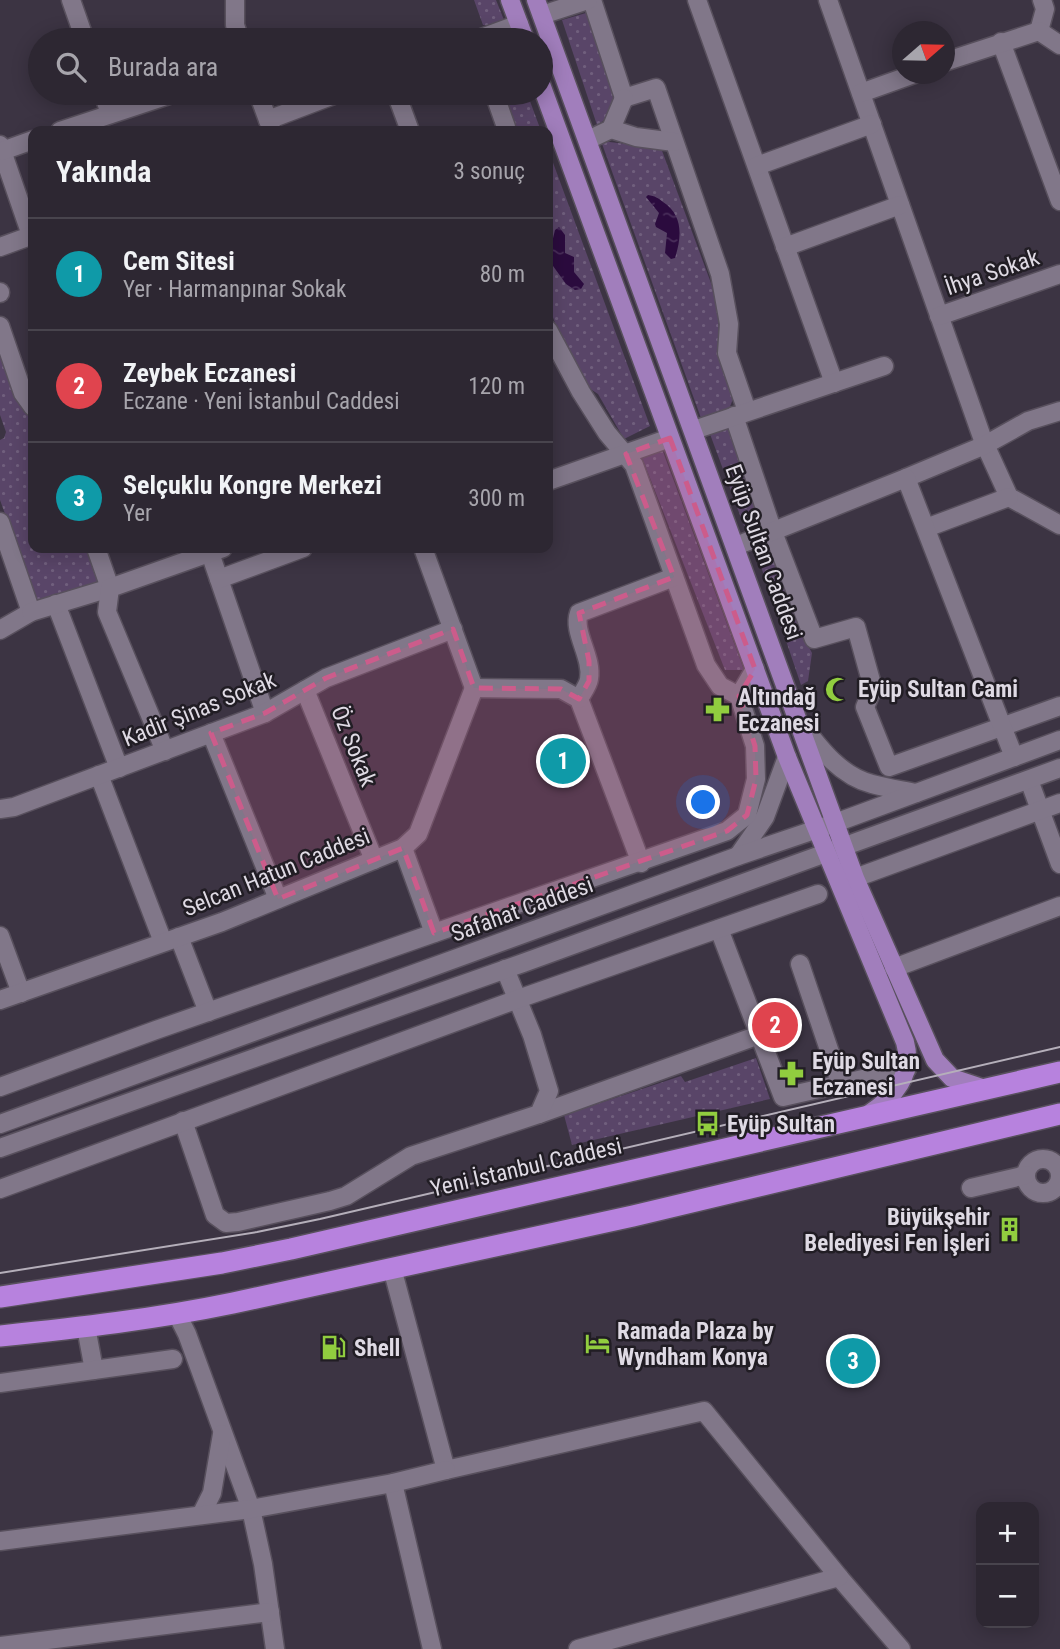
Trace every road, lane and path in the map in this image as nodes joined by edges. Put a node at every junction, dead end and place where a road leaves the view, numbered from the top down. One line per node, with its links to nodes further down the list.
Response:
1 (71, 0): 9 (street)
2 (235, 0): 10 (street)
3 (510, 0): 11 (main road)
4 (590, 0): 8 (street); 20 (street)
5 (697, 0): 39 (street)
6 (828, 0): 19 (street)
7 (1042, 0): 13 (street)
8 (539, 8): 12 (main road, Eyüp Sultan Caddesi)
9 (81, 28)
10 (236, 28)
11 (520, 28)
12 (546, 28)
13 (1039, 31): 14 (street); 15 (street)
14 (1001, 42): 17 (street); 40 (street)
15 (1060, 45)
16 (553, 46): 35 (main road, Eyüp Sultan Caddesi)
17 (955, 58)
18 (892, 82): 19 (street)
19 (861, 93): 29 (street)
20 (624, 99): 34 (street); 37 (street)
21 (107, 105): 28 (street)
22 (138, 105): 28 (street)
23 (262, 105): 31 (street)
24 (314, 105): 31 (street)
25 (400, 105): 32 (street)
26 (498, 105): 33 (street)
27 (549, 105): 56 (main road)
28 (110, 114): 30 (street)
29 (872, 124): 39 (street); 41 (street)
30 (75, 126)
31 (270, 126)
32 (408, 126)
33 (506, 126)
34 (611, 129): 35 (street); 37 (street)
35 (588, 140): 55 (main road, Eyüp Sultan Caddesi)
36 (28, 141): 38 (street)
37 (674, 142): 54 (street)
38 (1, 148): 42 (street)
39 (757, 166): 45 (street)
40 (1060, 201)
41 (900, 205): 45 (street); 47 (street)
42 (28, 224)
43 (28, 236): 44 (street)
44 (0, 247)
45 (786, 247): 51 (street)
46 (1060, 274): 47 (street, İhya Sokak)
47 (939, 316): 57 (street)
48 (0, 326): 52 (street)
49 (553, 339): 58 (street)
50 (884, 366): 51 (street)
51 (834, 383): 54 (street)
52 (28, 400)
53 (1060, 411): 57 (street)
54 (740, 413): 55 (street); 65 (street)
55 (694, 429): 66 (main road, Eyüp Sultan Caddesi)
56 (670, 438): 58 (street); 79 (main road)
57 (985, 445): 59 (street); 61 (street)
58 (626, 454): 60 (street); 72 (street)
59 (906, 478): 64 (street); 65 (street)
60 (553, 479)
61 (1009, 497): 63 (street); 64 (street)
62 (0, 522): 76 (street)
63 (1060, 525)
64 (926, 528): 87 (street)
65 (773, 532): 66 (street); 87 (street)
66 (736, 546): 86 (main road, Eyüp Sultan Caddesi)
67 (98, 553): 74 (street)
68 (208, 553): 74 (street)
69 (216, 553): 73 (street)
70 (425, 553): 77 (street)
71 (263, 555): 73 (street)
72 (674, 577): 82 (street); 83 (street)
73 (219, 579): 85 (street)
74 (110, 588): 75 (street); 90 (street)
75 (56, 604): 76 (street); 93 (street)
76 (31, 612): 78 (street)
77 (453, 629): 80 (street); 81 (street, Kadir Şinas Sokak)
78 (0, 630)
79 (755, 669): 82 (street); 91 (main road)
80 (474, 688): 83 (street); 103 (street, Selcan Hatun Caddesi)
81 (305, 690): 85 (street, Kadir Şinas Sokak); 107 (street, Öz Sokak)
82 (739, 696): 108 (street)
83 (579, 699): 108 (street)
84 (1060, 706): 87 (street)
85 (265, 713): 88 (street, Kadir Şinas Sokak)
86 (798, 719): 97 (street); 101 (main road, Eyüp Sultan Caddesi)
87 (1002, 727): 92 (street)
88 (211, 733): 90 (street, Kadir Şinas Sokak); 112 (street)
89 (1060, 740): 92 (street, Safahat Caddesi)
90 (165, 751): 93 (street, Kadir Şinas Sokak)
91 (787, 757): 102 (main road); 106 (street)
92 (1014, 757): 97 (street, Safahat Caddesi)
93 (119, 768): 95 (street, Kadir Şinas Sokak)
94 (1060, 768): 96 (street)
95 (99, 775): 99 (street, Kadir Şinas Sokak); 117 (street)
96 (1029, 779): 100 (street); 104 (street)
97 (916, 793): 101 (street, Safahat Caddesi)
98 (1060, 803): 100 (street)
99 (0, 809)
100 (1040, 810): 109 (street); 110 (street)
101 (835, 824): 102 (street, Safahat Caddesi); 104 (main road, Eyüp Sultan Caddesi)
102 (818, 829): 105 (main road); 106 (street, Safahat Caddesi)
103 (403, 848): 107 (street, Selcan Hatun Caddesi); 115 (street)
104 (844, 848): 105 (street); 110 (main road, Eyüp Sultan Caddesi)
105 (826, 854): 120 (street); 126 (main road)
106 (738, 856): 135 (street, Safahat Caddesi)
107 (374, 860): 112 (street, Selcan Hatun Caddesi)
108 (640, 863): 115 (street)
109 (1060, 864)
110 (855, 878): 119 (main road, Eyüp Sultan Caddesi)
111 (818, 894): 114 (street)
112 (278, 899): 117 (street, Selcan Hatun Caddesi)
113 (1060, 906): 119 (street)
114 (719, 929): 122 (street); 125 (street)
115 (435, 933): 124 (street)
116 (0, 936): 121 (street)
117 (171, 940): 121 (street, Selcan Hatun Caddesi); 124 (street)
118 (800, 964): 128 (street)
119 (894, 968): 130 (main road, Eyüp Sultan Caddesi)
120 (505, 969): 122 (street); 136 (street)
121 (21, 993): 123 (street, Selcan Hatun Caddesi)
122 (518, 999): 131 (street); 134 (street)
123 (0, 1000)
124 (208, 1012): 129 (street)
125 (759, 1035): 128 (street); 131 (street)
126 (907, 1069): 128 (street); 133 (main road)
127 (1060, 1072): 130 (highway, Yeni İstanbul Caddesi)
128 (841, 1085)
129 (0, 1087)
130 (985, 1089): 133 (highway, Yeni İstanbul Caddesi)
131 (539, 1114): 134 (street)
132 (1060, 1114): 141 (highway)
133 (867, 1116): 142 (highway, Yeni İstanbul Caddesi)
134 (183, 1121): 140 (street)
135 (0, 1124)
136 (0, 1147)
137 (1060, 1172): 138 (street); 138 (street)
138 (1026, 1175): 139 (street)
139 (971, 1188)
140 (0, 1189)
141 (392, 1268): 143 (highway); 150 (street)
142 (0, 1297)
143 (177, 1314): 144 (highway); 149 (street)
144 (86, 1327): 145 (highway); 147 (street)
145 (0, 1336)
146 (173, 1359): 147 (street)
147 (94, 1370): 148 (street)
148 (0, 1383)
149 (222, 1430): 152 (street); 153 (street)
150 (446, 1470): 151 (street); 155 (street)
151 (393, 1483): 152 (street); 159 (street)
152 (251, 1508): 153 (street); 156 (street)
153 (201, 1515): 154 (street)
154 (0, 1541)
155 (839, 1577): 160 (street); 161 (street)
156 (270, 1612): 157 (street); 158 (street)
157 (0, 1646)
158 (275, 1649)
159 (432, 1649)
160 (578, 1649)
161 (901, 1649)

